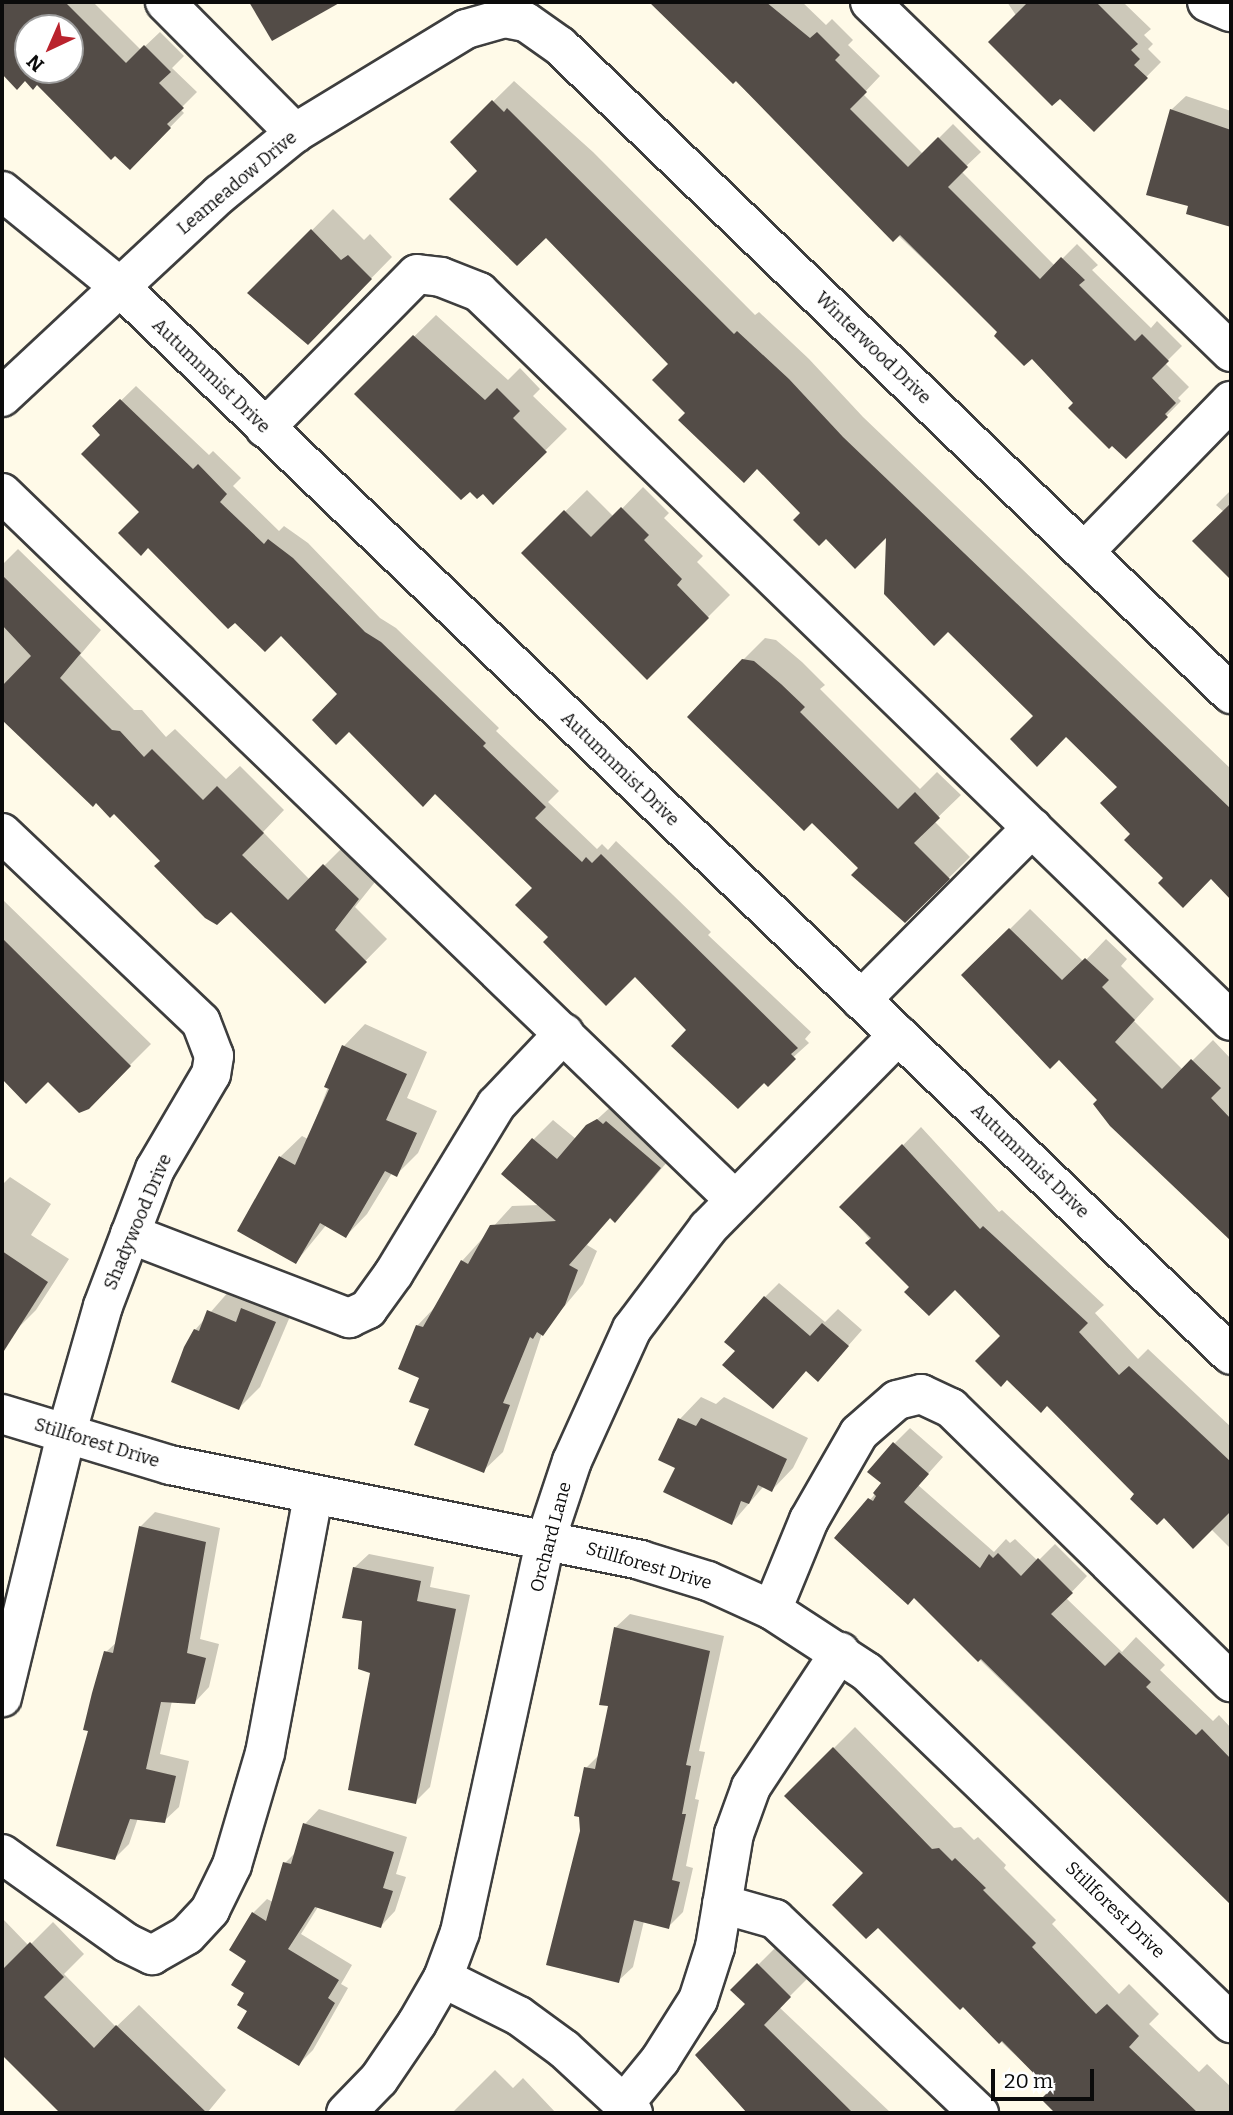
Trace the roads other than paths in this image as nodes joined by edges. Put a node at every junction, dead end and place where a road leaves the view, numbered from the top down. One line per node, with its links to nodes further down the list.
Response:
1 (165, 2): 6 (street)
2 (870, 2): 9 (street)
3 (1207, 2): 4 (street)
4 (1231, 12)
5 (505, 18): 6 (street, Leameadow Drive); 14 (street, Winterwood Drive)
6 (295, 133): 8 (street, Leameadow Drive)
7 (2, 191): 8 (street, Autumnmist Drive)
8 (119, 286): 10 (street, Leameadow Drive); 12 (street, Autumnmist Drive)
9 (1231, 352)
10 (2, 397)
11 (1231, 401): 14 (street)
12 (265, 428): 16 (street); 18 (street, Autumnmist Drive)
13 (2, 493): 20 (street)
14 (1084, 552): 15 (street, Winterwood Drive)
15 (1231, 694)
16 (1032, 828): 18 (street); 19 (street)
17 (2, 833): 23 (street, Shadywood Drive)
18 (861, 1000): 21 (street, Autumnmist Drive)
19 (1231, 1021)
20 (564, 1033): 22 (street); 23 (street)
21 (898, 1035): 22 (street, Orchard Lane); 24 (street, Autumnmist Drive)
22 (735, 1200): 28 (street, Orchard Lane)
23 (130, 1234): 26 (street, Shadywood Drive)
24 (1231, 1355)
25 (2, 1413): 26 (street, Stillforest Drive)
26 (66, 1435): 27 (street, Stillforest Drive); 32 (street, Shadywood Drive)
27 (313, 1497): 28 (street, Stillforest Drive); 33 (street)
28 (546, 1539): 29 (street, Stillforest Drive); 35 (street, Orchard Lane)
29 (772, 1610): 30 (street, Stillforest Drive); 31 (street)
30 (840, 1652): 34 (street); 36 (street, Stillforest Drive)
31 (1231, 1682)
32 (2, 1697)
33 (2, 1854)
34 (722, 1905): 37 (street); 39 (street)
35 (443, 1978): 37 (street); 38 (street, Orchard Lane)
36 (1231, 2023)
37 (629, 2109)
38 (346, 2113)
39 (979, 2113)

